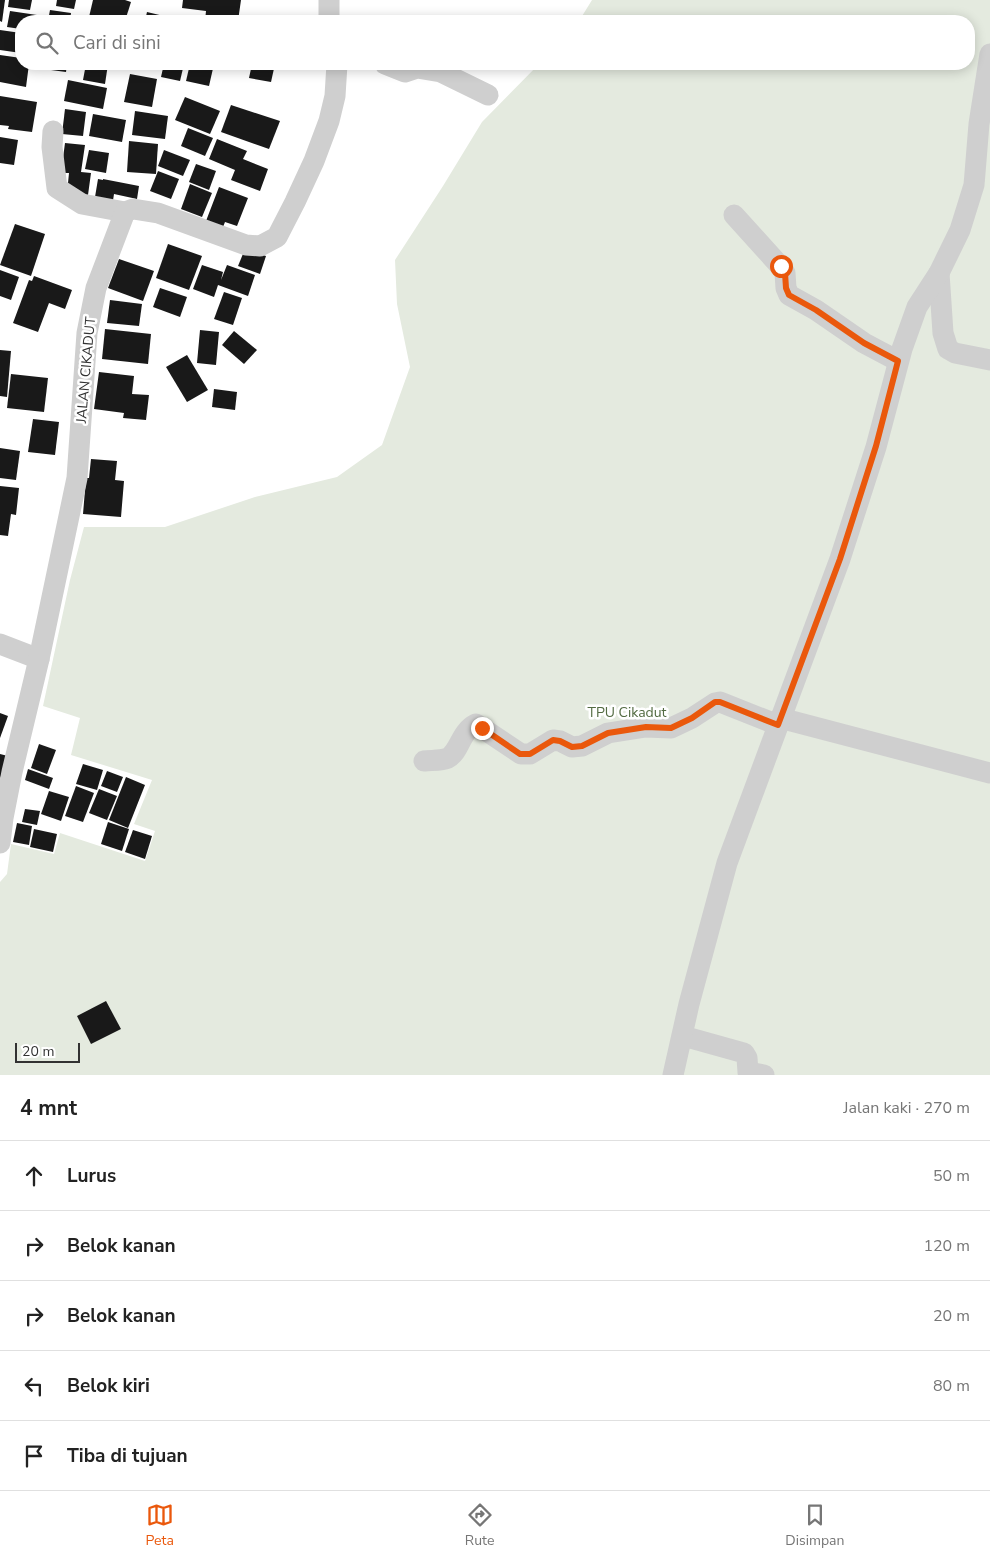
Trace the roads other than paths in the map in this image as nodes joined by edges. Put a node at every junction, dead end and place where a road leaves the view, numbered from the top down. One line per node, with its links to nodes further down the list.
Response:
1 (329, 0): 2 (street)
2 (329, 15)
3 (990, 54): 10 (street)
4 (336, 70): 8 (street)
5 (429, 70): 6 (street)
6 (488, 95)
7 (53, 131): 8 (street)
8 (125, 212): 14 (street, JALAN CIKADUT)
9 (734, 215): 12 (street)
10 (939, 273): 11 (street); 12 (street)
11 (990, 360)
12 (898, 361): 15 (street)
13 (0, 644): 14 (street)
14 (39, 658): 18 (street, JALAN CIKADUT)
15 (779, 722): 16 (street); 17 (street); 19 (street)
16 (424, 761)
17 (990, 773)
18 (0, 843)
19 (683, 1036): 20 (street); 21 (street)
20 (673, 1075)
21 (764, 1075)

